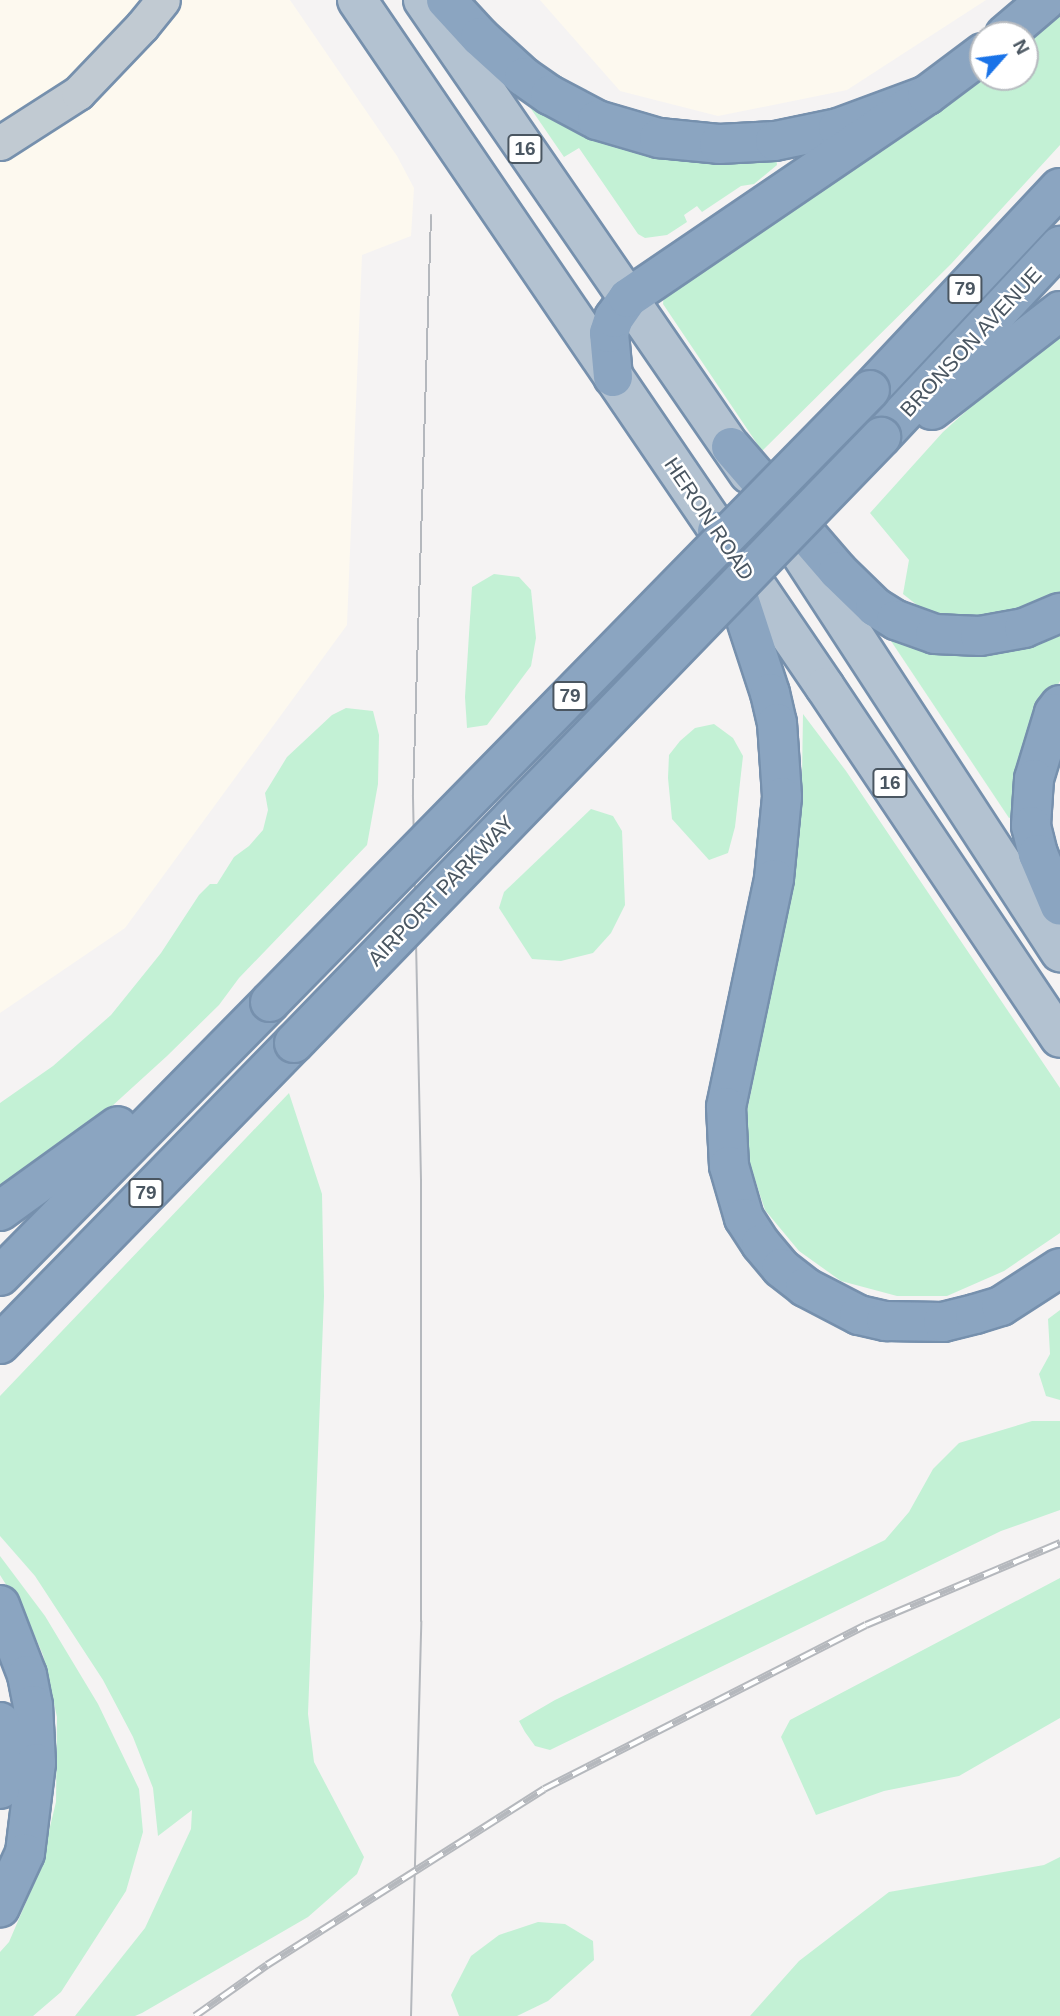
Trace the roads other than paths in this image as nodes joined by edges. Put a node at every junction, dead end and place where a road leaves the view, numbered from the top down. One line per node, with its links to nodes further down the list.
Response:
1 (163, 0): 9 (street)
2 (357, 0): 14 (main road, HERON ROAD / 16)
3 (423, 0): 12 (main road, 16)
4 (446, 0): 8 (highway)
5 (1046, 0): 6 (highway)
6 (1021, 21)
7 (969, 64): 8 (highway)
8 (927, 95): 12 (highway)
9 (0, 143)
10 (1060, 188): 15 (highway, BRONSON AVENUE / 79)
11 (1060, 246): 16 (highway, BRONSON AVENUE / 79)
12 (628, 298): 14 (highway); 17 (main road, 16)
13 (1060, 311): 16 (highway)
14 (613, 377): 18 (main road, HERON ROAD / 16)
15 (870, 390): 24 (highway, AIRPORT PARKWAY / 79, bridge)
16 (881, 437): 28 (highway, AIRPORT PARKWAY / 79, bridge)
17 (731, 447): 19 (highway); 22 (main road, 16)
18 (717, 531): 23 (main road, HERON ROAD / 16); 26 (highway)
19 (1060, 613)
20 (1060, 705): 21 (highway)
21 (1060, 906)
22 (1060, 952)
23 (1060, 1038)
24 (224, 1047): 25 (highway); 27 (highway, AIRPORT PARKWAY / 79)
25 (0, 1211)
26 (1060, 1268)
27 (0, 1276)
28 (0, 1344)
29 (0, 1605): 32 (highway)
30 (0, 1722): 31 (highway)
31 (0, 1789)
32 (0, 1907)

